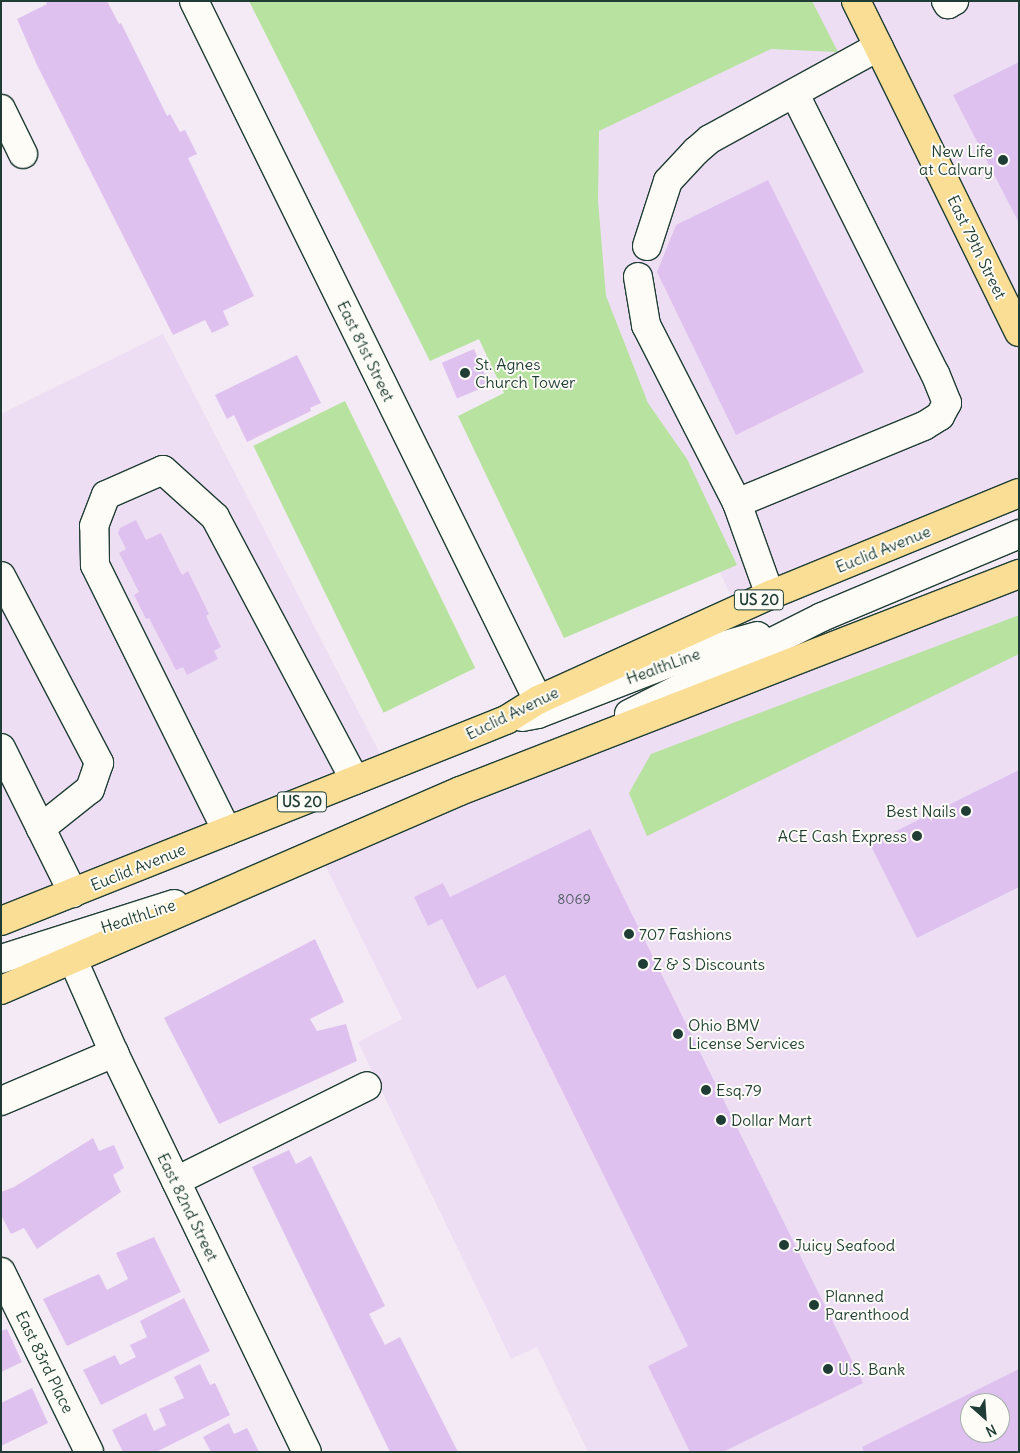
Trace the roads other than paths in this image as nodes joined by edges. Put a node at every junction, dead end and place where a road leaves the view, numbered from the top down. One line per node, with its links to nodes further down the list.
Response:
1 (194, 1): 19 (street, East 81st Street)
2 (856, 1): 5 (main road, East 79th Street)
3 (946, 1): 4 (street)
4 (954, 1)
5 (878, 47): 6 (street); 11 (main road, East 79th Street)
6 (794, 93): 9 (street); 13 (street)
7 (1, 110): 8 (street)
8 (23, 154)
9 (647, 246)
10 (638, 277): 13 (street)
11 (1019, 332)
12 (1019, 493): 17 (main road, Euclid Avenue / US 20)
13 (737, 503): 17 (street)
14 (1019, 534): 18 (street, HealthLine)
15 (1019, 574): 22 (main road)
16 (1, 576): 24 (street)
17 (770, 596): 19 (main road, Euclid Avenue / US 20)
18 (822, 617): 20 (street, HealthLine); 22 (street, HealthLine)
19 (538, 700): 20 (main road, Euclid Avenue / US 20)
20 (506, 720): 23 (main road, Euclid Avenue / US 20)
21 (1, 748): 24 (street)
22 (532, 764): 26 (main road)
23 (355, 780): 25 (main road, Euclid Avenue / US 20); 25 (street)
24 (41, 828): 27 (street)
25 (227, 832): 27 (main road, Euclid Avenue / US 20)
26 (275, 872): 30 (street, HealthLine); 31 (main road)
27 (86, 888): 28 (main road, Euclid Avenue / US 20); 29 (street)
28 (1, 921)
29 (1, 934)
30 (1, 959)
31 (73, 960): 32 (main road); 33 (street, East 82nd Street)
32 (1, 990)
33 (114, 1053): 35 (street); 36 (street, East 82nd Street)
34 (366, 1086): 36 (street)
35 (1, 1101)
36 (176, 1181): 39 (street, East 82nd Street)
37 (1, 1272): 38 (street, East 83rd Place)
38 (89, 1452)
39 (307, 1452)

